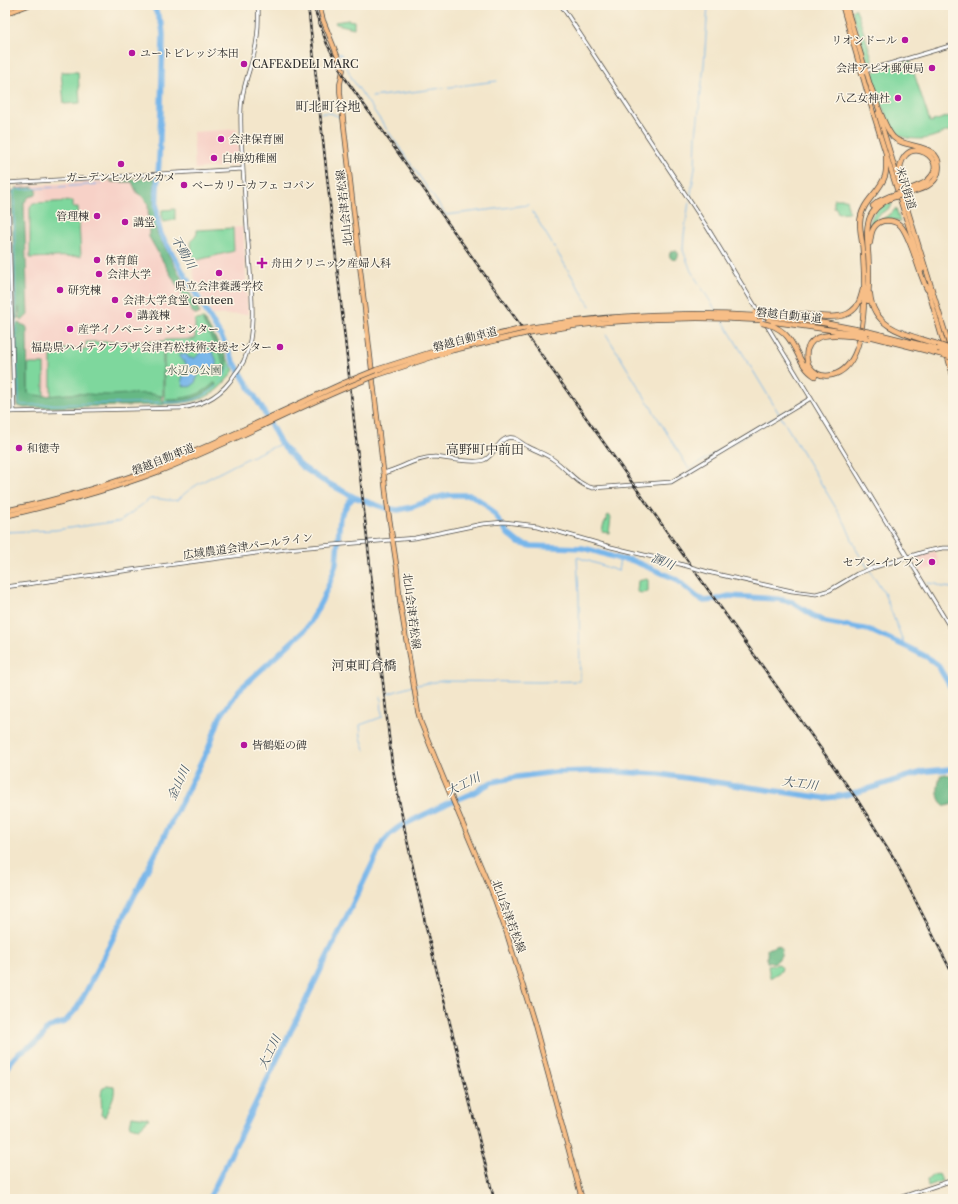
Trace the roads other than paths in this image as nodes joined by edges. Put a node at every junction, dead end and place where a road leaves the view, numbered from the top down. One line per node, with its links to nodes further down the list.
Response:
1 (17, 5): 8 (main road)
2 (29, 5): 9 (main road)
3 (258, 5): 14 (street)
4 (319, 5): 37 (main road, 北山会津若松線)
5 (561, 5): 33 (street)
6 (842, 5): 11 (main road, 米沢街道)
7 (846, 5): 11 (main road, 米沢街道)
8 (5, 10)
9 (5, 14)
10 (953, 45): 11 (street)
11 (864, 72): 12 (main road, 米沢街道); 13 (main road, 米沢街道)
12 (871, 88): 16 (main road, 米沢街道); 17 (highway)
13 (886, 155): 18 (highway); 20 (main road, 米沢街道)
14 (243, 169): 15 (street); 34 (street)
15 (7, 183): 34 (street)
16 (900, 185): 17 (highway); 31 (main road, 米沢街道)
17 (911, 190): 18 (highway, bridge)
18 (866, 252): 19 (highway); 20 (highway)
19 (867, 280): 21 (highway); 25 (highway); 26 (highway); 28 (highway)
20 (927, 289): 32 (main road, 米沢街道)
21 (764, 315): 24 (highway, bridge); 26 (highway, 磐越自動車道)
22 (706, 316): 23 (highway, 磐越自動車道); 23 (highway, 磐越自動車道); 36 (highway, 磐越自動車道, bridge)
23 (737, 317): 24 (highway); 24 (highway)
24 (758, 318): 25 (highway, bridge)
25 (769, 323): 26 (highway, 磐越自動車道)
26 (854, 333): 27 (highway, 磐越自動車道, bridge); 27 (highway, bridge)
27 (869, 336): 28 (highway, 磐越自動車道); 28 (highway, 磐越自動車道)
28 (938, 349): 29 (highway, bridge); 30 (highway, 磐越自動車道, bridge); 31 (highway, 磐越自動車道, bridge)
29 (953, 350)
30 (953, 353)
31 (953, 358)
32 (953, 376)
33 (811, 398): 37 (street); 42 (street)
34 (14, 411): 35 (street)
35 (5, 412)
36 (264, 422): 38 (highway, 磐越自動車道); 39 (highway, 磐越自動車道)
37 (383, 473): 40 (main road, 北山会津若松線)
38 (5, 511)
39 (5, 516)
40 (393, 541): 42 (street, 広域農道会津パールライン, bridge); 43 (street, 広域農道会津パールライン); 46 (main road, 北山会津若松線)
41 (953, 548): 42 (street)
42 (907, 557): 44 (street)
43 (5, 587)
44 (953, 632)
45 (953, 1180): 47 (street)
46 (582, 1199)
47 (896, 1199)

